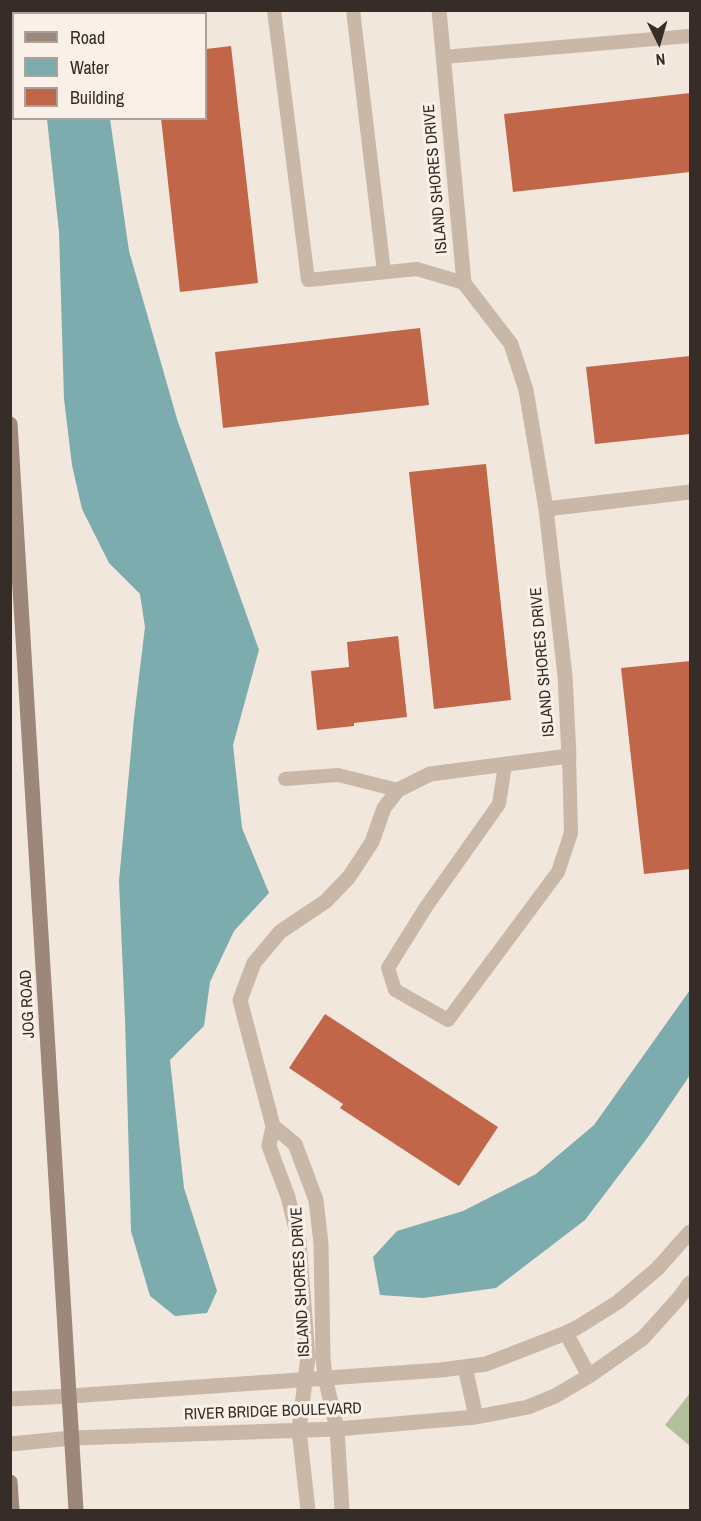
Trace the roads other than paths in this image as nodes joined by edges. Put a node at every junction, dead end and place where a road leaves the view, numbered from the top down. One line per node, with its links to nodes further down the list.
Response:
1 (274, 10): 6 (lane)
2 (353, 10): 6 (lane)
3 (439, 10): 5 (street, ISLAND SHORES DRIVE)
4 (690, 36): 5 (lane)
5 (443, 57): 7 (street, ISLAND SHORES DRIVE)
6 (384, 272): 7 (lane)
7 (464, 283): 10 (street, ISLAND SHORES DRIVE)
8 (10, 424): 23 (main road, JOG ROAD)
9 (690, 492): 10 (street)
10 (546, 509): 11 (street, ISLAND SHORES DRIVE)
11 (568, 756): 12 (street, ISLAND SHORES DRIVE); 12 (lane)
12 (505, 765): 14 (street, ISLAND SHORES DRIVE)
13 (285, 779): 14 (lane)
14 (398, 790): 15 (street, ISLAND SHORES DRIVE)
15 (273, 1126): 21 (street, ISLAND SHORES DRIVE); 22 (street, ISLAND SHORES DRIVE)
16 (690, 1232): 18 (street, RIVER BRIDGE BOULEVARD)
17 (690, 1283): 20 (street, RIVER BRIDGE BOULEVARD)
18 (566, 1333): 19 (street, RIVER BRIDGE BOULEVARD); 20 (street)
19 (465, 1367): 21 (street, RIVER BRIDGE BOULEVARD); 25 (street)
20 (589, 1376): 25 (street, RIVER BRIDGE BOULEVARD)
21 (325, 1377): 22 (street, RIVER BRIDGE BOULEVARD); 26 (street, ISLAND SHORES DRIVE)
22 (305, 1378): 23 (street, RIVER BRIDGE BOULEVARD); 27 (street, ISLAND SHORES DRIVE)
23 (70, 1396): 24 (street, RIVER BRIDGE BOULEVARD); 28 (main road, JOG ROAD)
24 (10, 1399)
25 (476, 1417): 26 (street, RIVER BRIDGE BOULEVARD)
26 (337, 1429): 27 (street, RIVER BRIDGE BOULEVARD); 34 (street, ISLAND SHORES DRIVE)
27 (299, 1430): 28 (street, RIVER BRIDGE BOULEVARD); 33 (street, ISLAND SHORES DRIVE)
28 (72, 1438): 29 (street, RIVER BRIDGE BOULEVARD); 32 (main road, JOG ROAD)
29 (10, 1443)
30 (10, 1482): 31 (main road)
31 (12, 1510)
32 (76, 1510)
33 (308, 1510)
34 (342, 1510)

